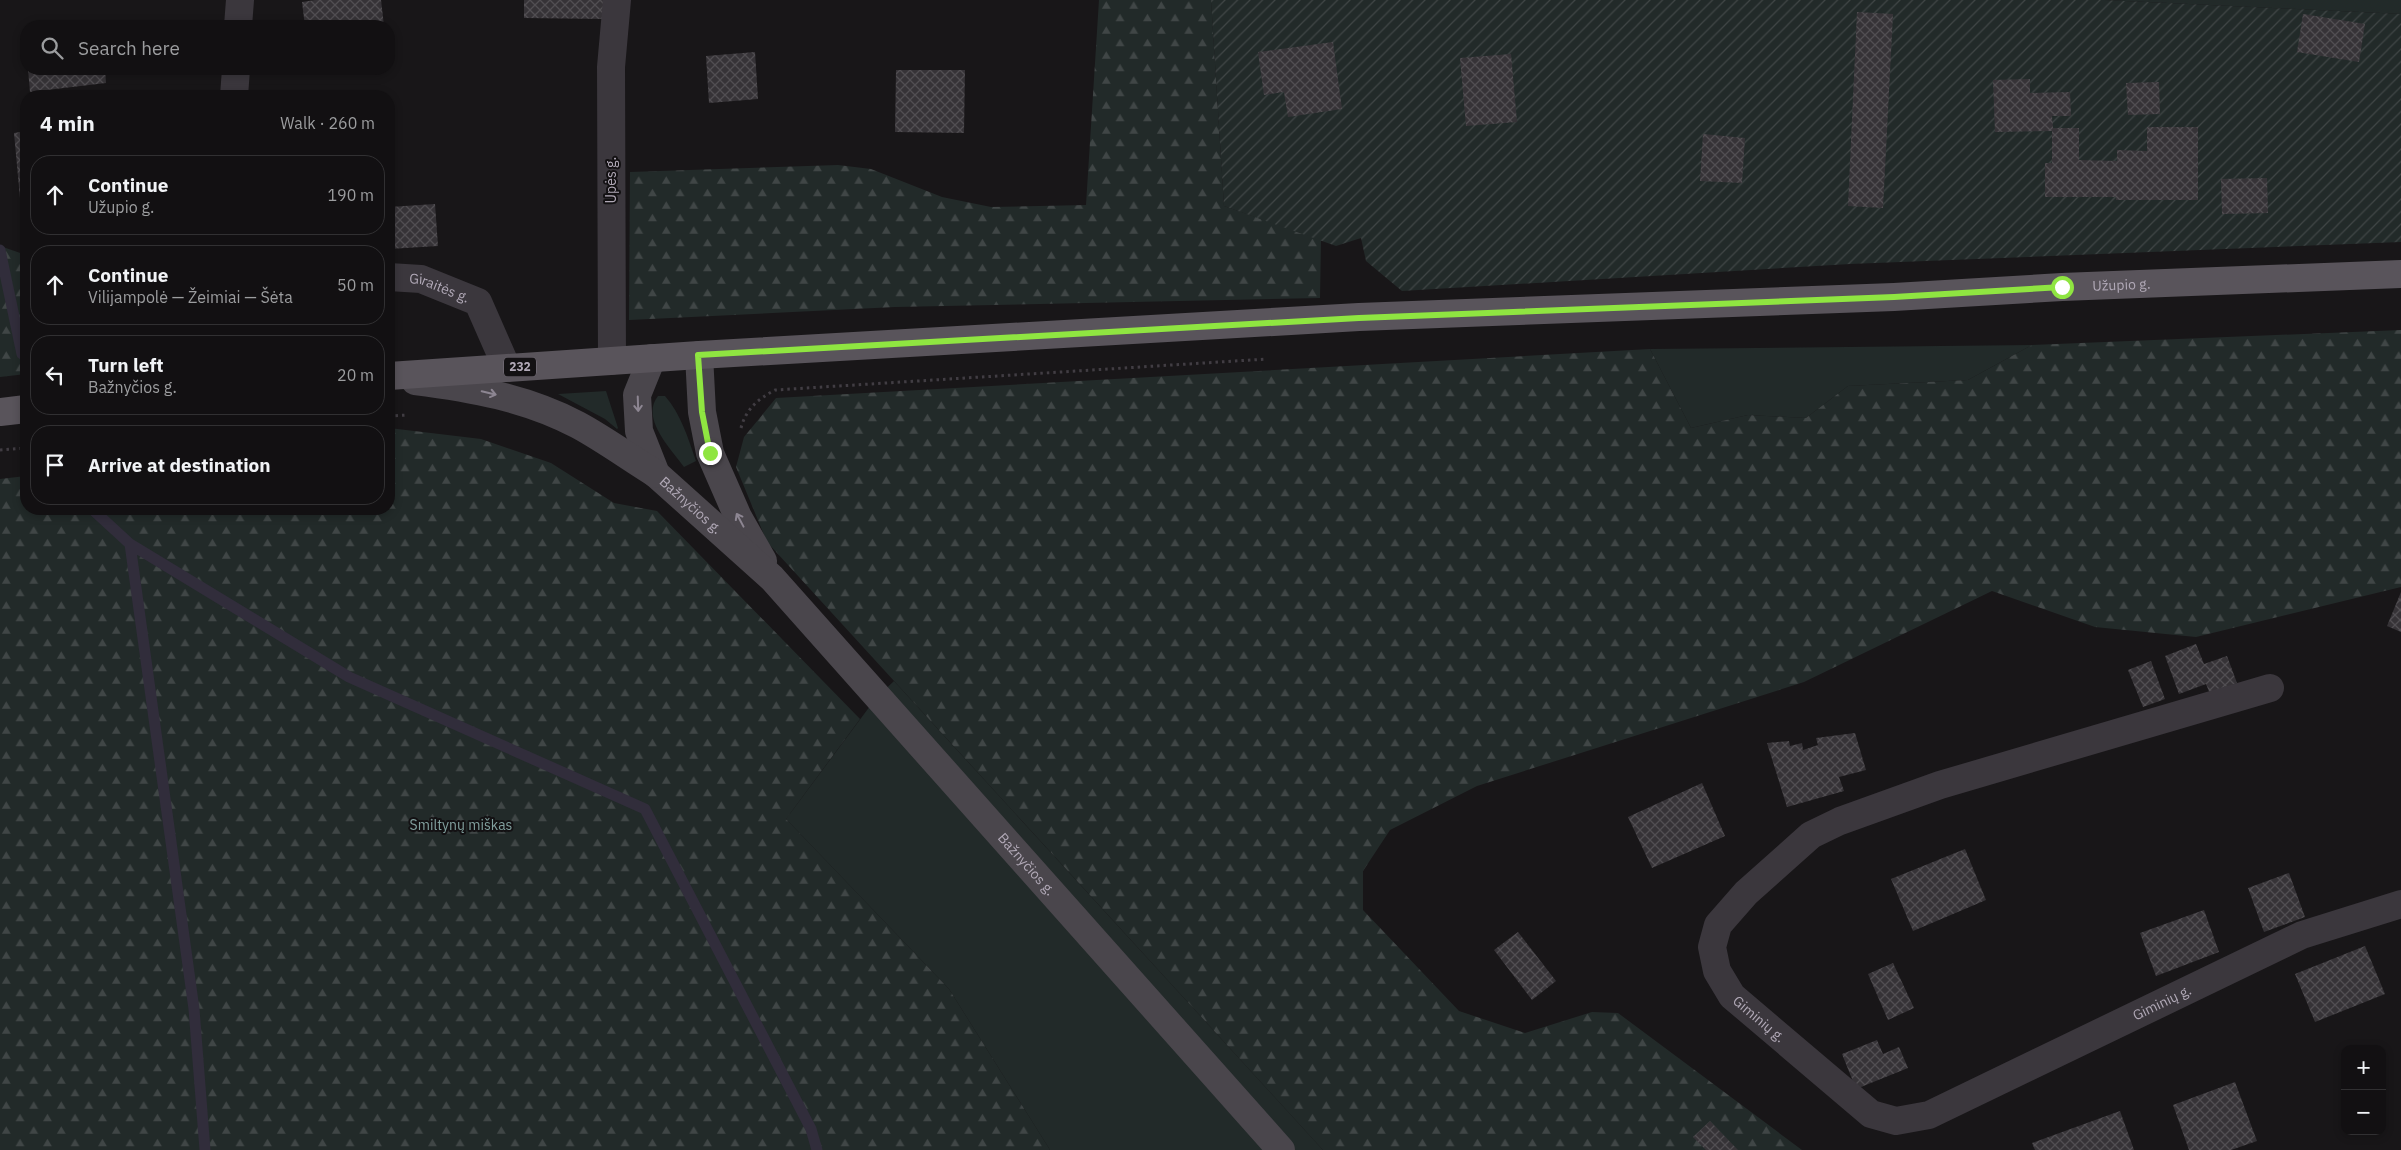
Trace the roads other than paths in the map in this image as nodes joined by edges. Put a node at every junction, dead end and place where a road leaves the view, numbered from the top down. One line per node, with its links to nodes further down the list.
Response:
1 (240, 0): 3 (street)
2 (617, 0): 10 (street, Upės g.)
3 (238, 20)
4 (236, 75): 5 (street)
5 (234, 90)
6 (2401, 274): 8 (main road, Užupio g. / 232)
7 (395, 277): 11 (street, Giraitės g.)
8 (698, 355): 9 (main road, 232); 17 (main road, Bažnyčios g., one-way to 8)
9 (652, 358): 10 (main road, 232); 16 (main road, Bažnyčios g., one-way to 16)
10 (612, 361): 11 (main road, 232)
11 (507, 368): 12 (main road, 232)
12 (395, 377)
13 (395, 378): 16 (main road, one-way to 16)
14 (20, 410): 15 (main road)
15 (0, 412)
16 (656, 474): 17 (main road, Bažnyčios g.)
17 (772, 578): 20 (main road, Bažnyčios g.)
18 (2270, 688): 19 (street, Giminių g.)
19 (2401, 904)
20 (1281, 1150)

